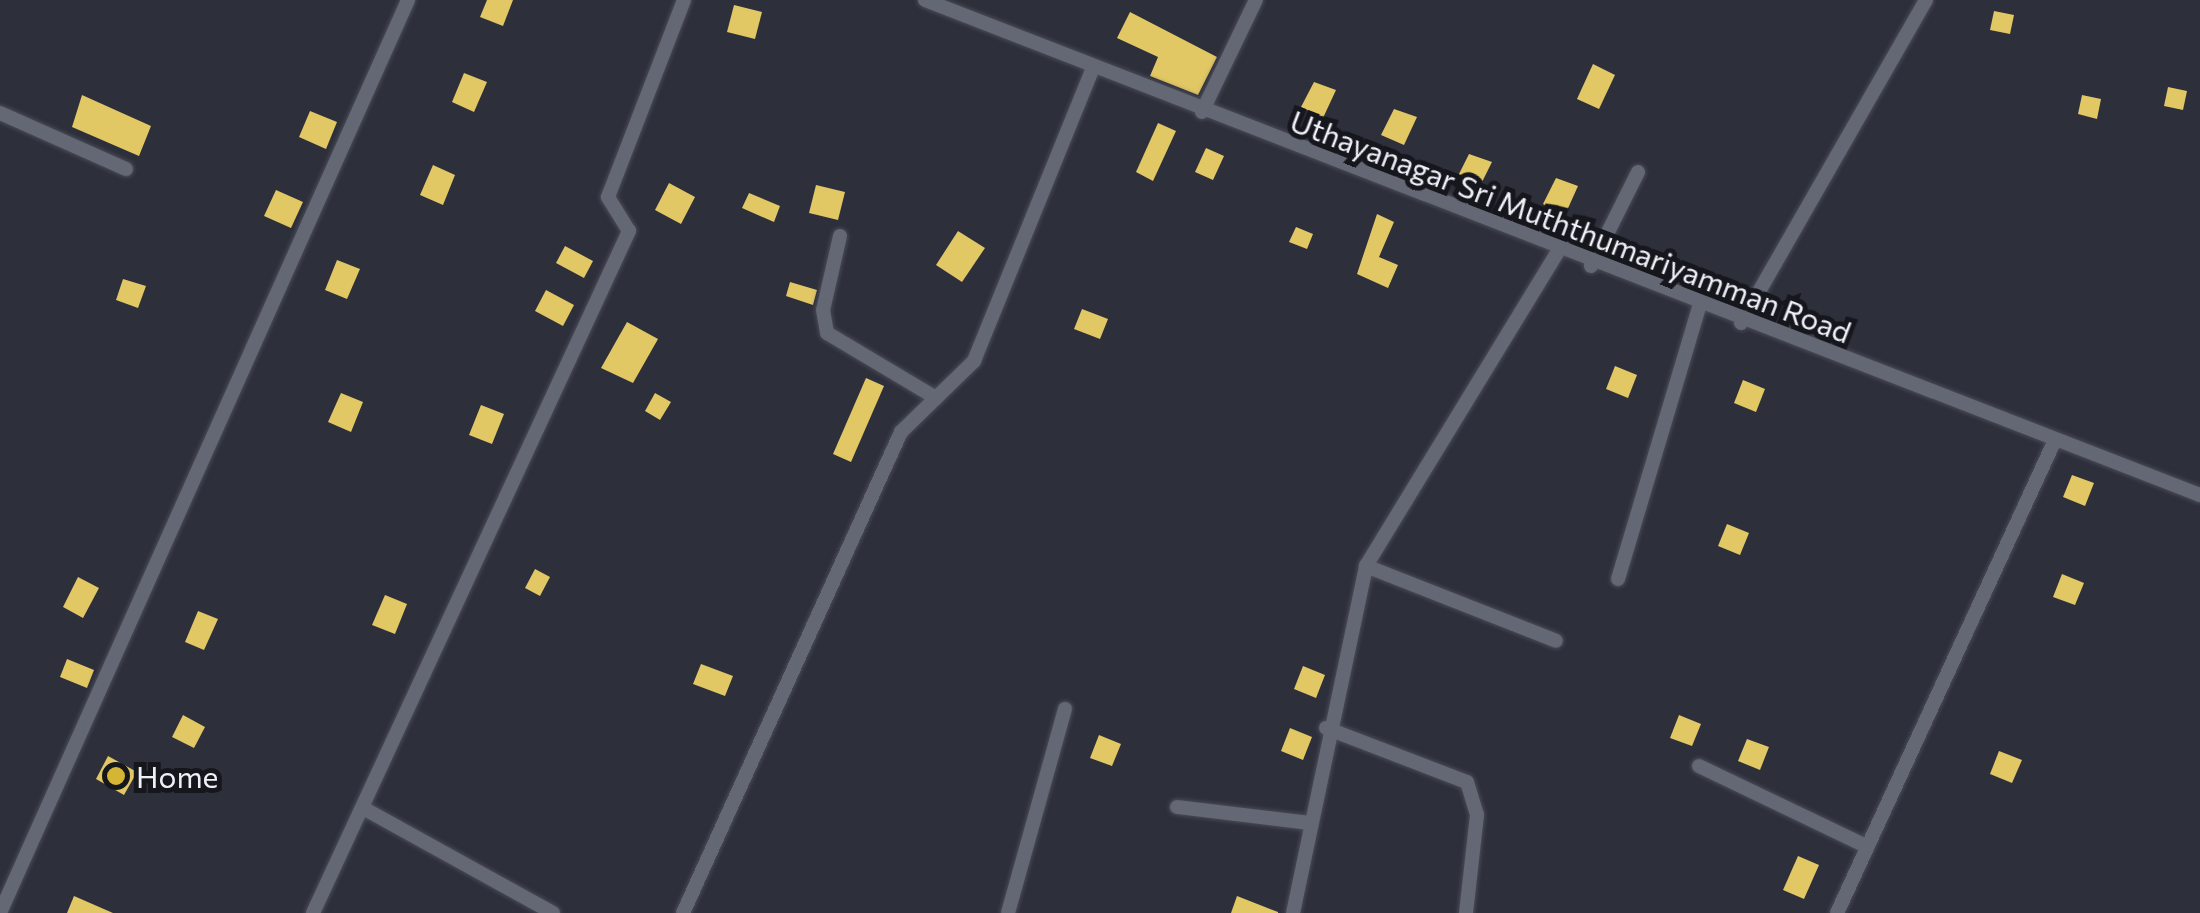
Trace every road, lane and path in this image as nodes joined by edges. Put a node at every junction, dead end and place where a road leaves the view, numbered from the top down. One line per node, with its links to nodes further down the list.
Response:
1 (408, 0): 30 (street)
2 (684, 0): 27 (street)
3 (925, 0): 6 (street, Uthayanagar Sri Muththumariyamman Road)
4 (1256, 0): 9 (street)
5 (1926, 0): 16 (street)
6 (952, 5): 7 (street, Uthayanagar Sri Muththumariyamman Road)
7 (1093, 68): 9 (street, Uthayanagar Sri Muththumariyamman Road); 17 (street)
8 (0, 112): 10 (street)
9 (1202, 112): 13 (street, Uthayanagar Sri Muththumariyamman Road)
10 (126, 169)
11 (1638, 172): 14 (street)
12 (840, 236): 17 (street)
13 (1557, 253): 14 (street, Uthayanagar Sri Muththumariyamman Road); 20 (street)
14 (1591, 266): 15 (street, Uthayanagar Sri Muththumariyamman Road)
15 (1699, 307): 16 (street, Uthayanagar Sri Muththumariyamman Road); 21 (street)
16 (1741, 323): 18 (street, Uthayanagar Sri Muththumariyamman Road)
17 (936, 398): 33 (street)
18 (2054, 442): 19 (street, Uthayanagar Sri Muththumariyamman Road); 29 (street)
19 (2200, 496)
20 (1366, 566): 22 (street); 24 (street)
21 (1618, 579)
22 (1556, 641)
23 (1065, 709): 34 (street)
24 (1326, 728): 28 (street); 36 (street)
25 (1699, 766): 29 (street)
26 (1177, 807): 28 (street)
27 (363, 808): 31 (street); 32 (street)
28 (1310, 823): 35 (street)
29 (1868, 846): 37 (street)
30 (0, 913)
31 (313, 913)
32 (553, 913)
33 (683, 913)
34 (1008, 913)
35 (1293, 913)
36 (1466, 913)
37 (1837, 913)

